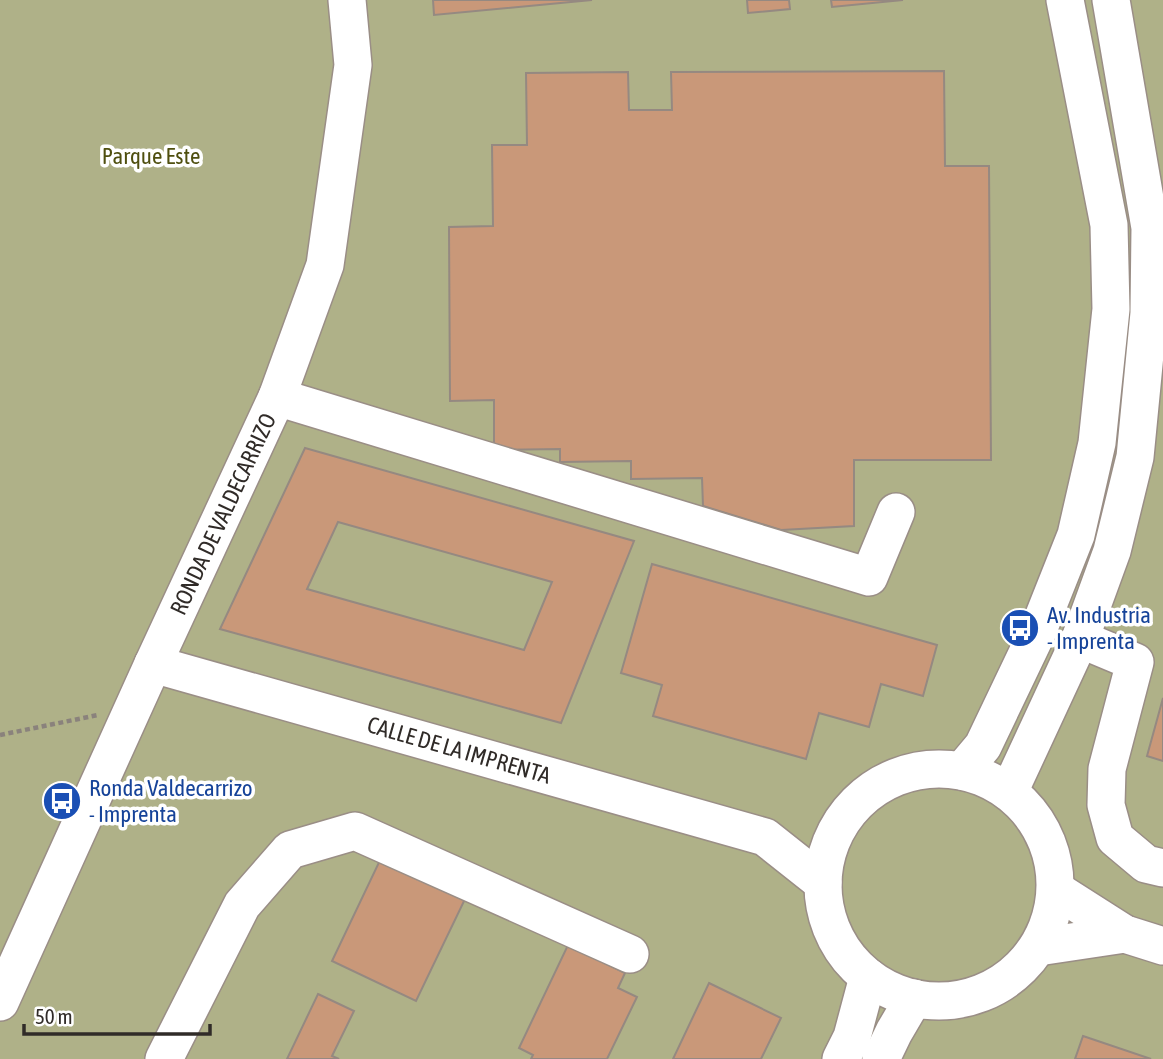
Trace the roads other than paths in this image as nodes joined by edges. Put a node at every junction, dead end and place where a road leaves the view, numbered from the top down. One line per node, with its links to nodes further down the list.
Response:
1 (347, 0): 5 (street, RONDA DE VALDECARRIZO)
2 (1065, 0): 10 (street)
3 (1111, 0): 4 (street)
4 (1156, 228): 6 (street)
5 (277, 397): 7 (street); 9 (street, RONDA DE VALDECARRIZO)
6 (1149, 461): 8 (street)
7 (896, 512)
8 (1080, 639): 11 (street); 14 (street)
9 (153, 664): 13 (street, CALLE DE LA IMPRENTA); 23 (street, RONDA DE VALDECARRIZO)
10 (962, 771): 11 (street); 12 (street)
11 (1009, 792): 16 (street)
12 (838, 827): 13 (street, CALLE DE LA IMPRENTA); 15 (street)
13 (765, 837): 15 (street, CALLE DE LA IMPRENTA)
14 (1163, 869)
15 (822, 883): 21 (street)
16 (1056, 890): 17 (street); 19 (street)
17 (1125, 934): 18 (street); 19 (street)
18 (1163, 946)
19 (1038, 947): 22 (street)
20 (630, 954): 24 (street)
21 (868, 977): 22 (street); 25 (street)
22 (914, 998): 26 (street)
23 (0, 1002)
24 (164, 1059)
25 (841, 1059)
26 (881, 1059)

